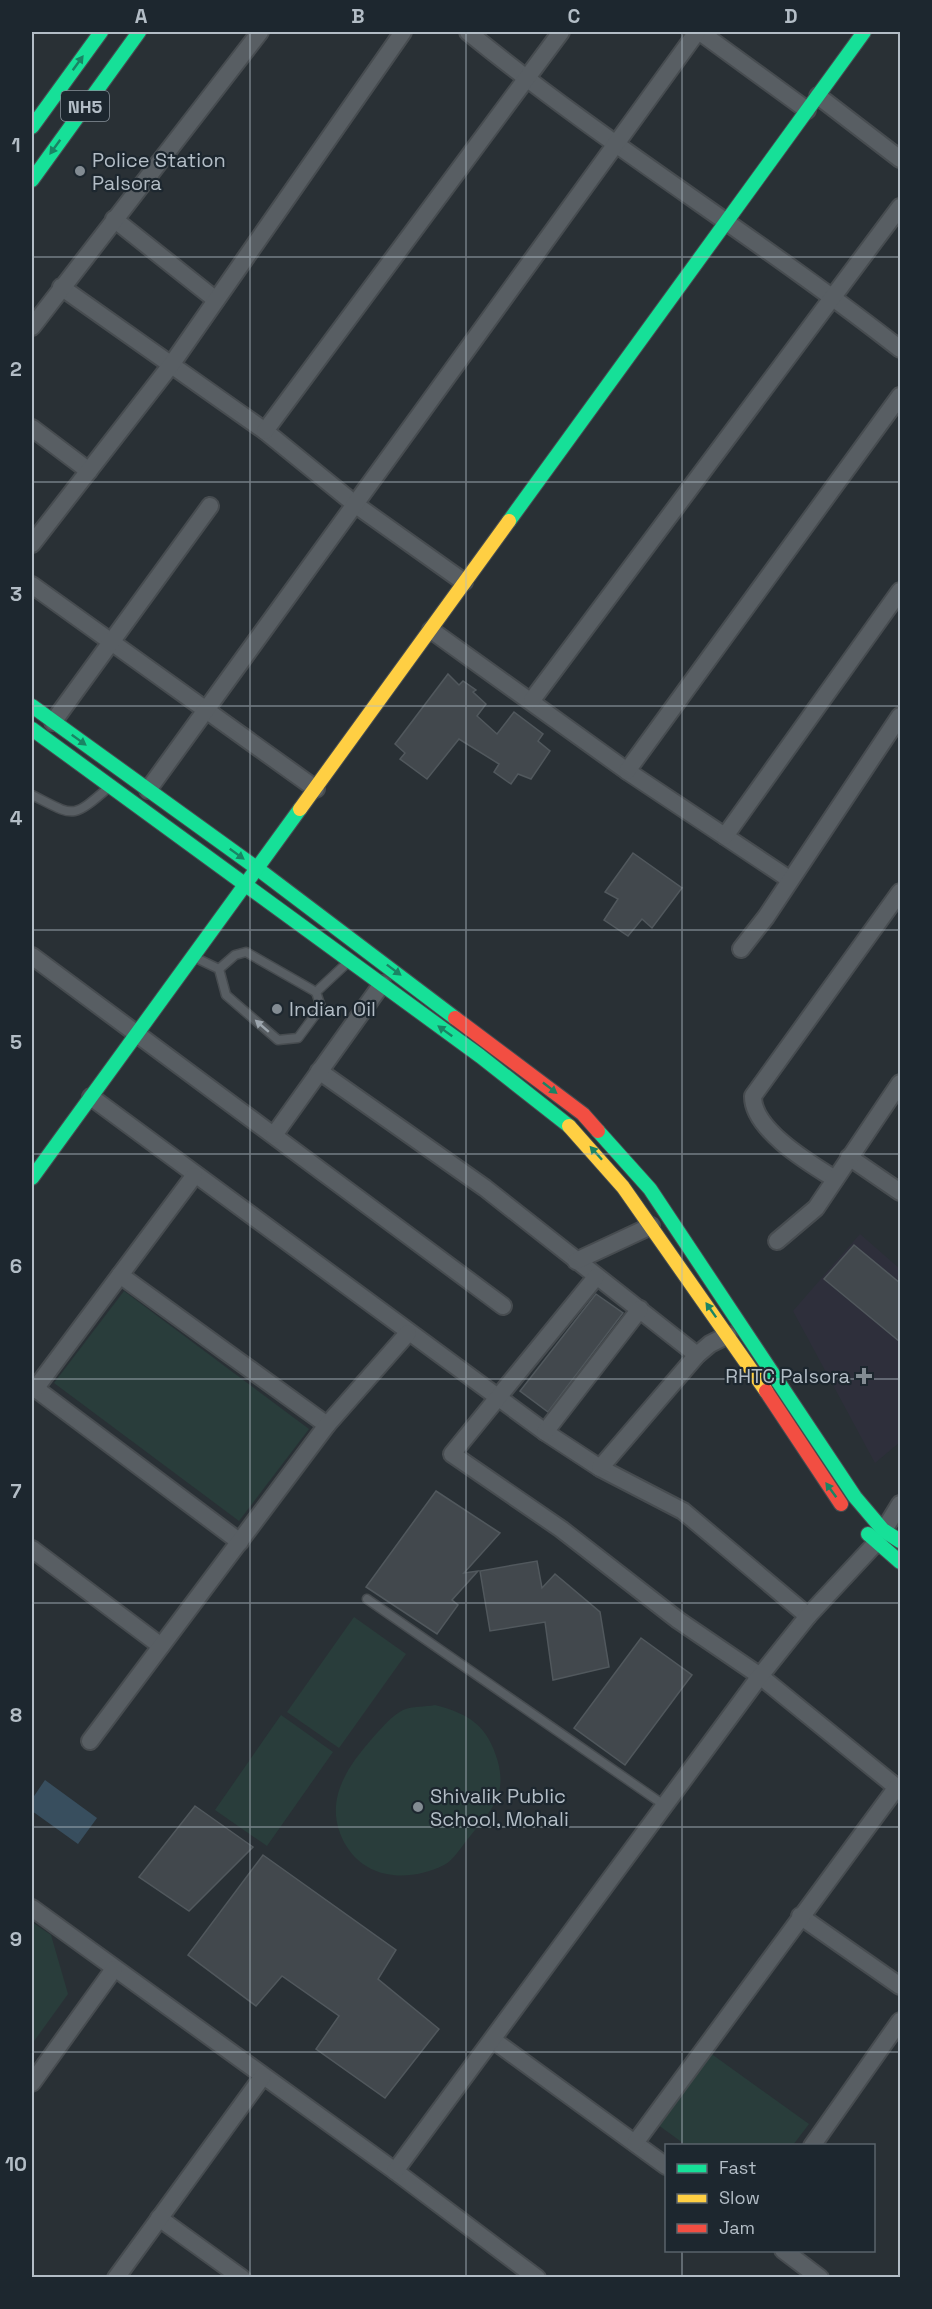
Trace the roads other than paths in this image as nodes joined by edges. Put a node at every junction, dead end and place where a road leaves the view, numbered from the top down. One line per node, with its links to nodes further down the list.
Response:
1 (101, 32): 12 (main road, NH5, one-way to 1)
2 (139, 32): 15 (main road, NH5, one-way to 15)
3 (260, 32): 17 (street)
4 (403, 32): 21 (street)
5 (468, 32): 9 (street)
6 (561, 32): 9 (street)
7 (698, 32): 11 (street); 13 (street)
8 (864, 32): 10 (main road)
9 (527, 80): 13 (street); 27 (street)
10 (818, 96): 11 (main road); 14 (street)
11 (807, 110): 18 (main road)
12 (32, 127)
13 (617, 143): 18 (street); 29 (street)
14 (900, 159)
15 (32, 180)
16 (900, 207): 20 (street)
17 (114, 219): 19 (street); 21 (street)
18 (727, 222): 20 (street); 32 (main road)
19 (61, 287): 22 (street); 24 (street)
20 (833, 296): 23 (street); 37 (street)
21 (216, 300): 24 (street)
22 (32, 327)
23 (900, 349)
24 (171, 365): 27 (street); 28 (street)
25 (900, 396): 43 (street)
26 (32, 428): 28 (street)
27 (265, 431): 29 (street)
28 (89, 471): 31 (street)
29 (356, 505): 32 (street); 39 (street)
30 (210, 507): 36 (street)
31 (32, 544)
32 (464, 582): 35 (main road)
33 (32, 585): 36 (street)
34 (900, 591): 48 (street)
35 (431, 630): 37 (street); 45 (main road)
36 (112, 642): 39 (street); 41 (street)
37 (532, 700): 43 (street)
38 (32, 706): 41 (main road)
39 (206, 711): 45 (street); 46 (street)
40 (900, 716): 50 (street)
41 (53, 722): 46 (main road, one-way to 46)
42 (32, 729): 44 (main road)
43 (627, 771): 48 (street)
44 (111, 786): 47 (lane); 51 (main road)
45 (316, 789): 49 (main road)
46 (148, 790): 49 (main road, one-way to 49)
47 (32, 795)
48 (725, 836): 50 (street)
49 (258, 869): 51 (main road); 77 (main road, one-way to 77)
50 (789, 879): 53 (street)
51 (247, 884): 55 (main road); 56 (main road)
52 (900, 892): 68 (street)
53 (741, 949)
54 (32, 956): 60 (street)
55 (194, 957): 57 (lane); 60 (main road)
56 (350, 961): 58 (main road); 59 (lane)
57 (219, 969): 59 (lane); 59 (lane, one-way to 57)
58 (382, 984): 61 (street); 70 (main road, one-way to 58)
59 (316, 992)
60 (137, 1034): 63 (main road); 64 (street)
61 (319, 1071): 64 (street); 72 (street)
62 (900, 1083): 65 (street)
63 (90, 1097): 66 (street); 67 (main road)
64 (274, 1135): 75 (street)
65 (849, 1157): 68 (street); 69 (street)
66 (194, 1176): 73 (street); 78 (street)
67 (32, 1178)
68 (835, 1179): 71 (street)
69 (900, 1192)
70 (651, 1226): 72 (street); 77 (main road, one-way to 70)
71 (777, 1241)
72 (576, 1261): 74 (street)
73 (120, 1275): 80 (street); 82 (street)
74 (596, 1277): 76 (street); 81 (street)
75 (503, 1306)
76 (640, 1309): 79 (street); 83 (street)
77 (735, 1330): 79 (street); 86 (main road); 86 (main road, one-way to 77)
78 (408, 1333): 81 (street); 82 (street)
79 (697, 1355): 84 (street)
80 (33, 1388): 88 (street)
81 (499, 1398): 83 (street); 94 (street)
82 (327, 1425): 88 (street)
83 (545, 1432): 84 (street)
84 (600, 1468): 92 (street)
85 (900, 1504): 86 (street)
86 (880, 1536): 87 (main road); 90 (main road); 92 (street)
87 (900, 1541)
88 (240, 1542): 93 (street)
89 (32, 1549): 93 (street)
90 (900, 1562)
91 (367, 1599): 97 (lane)
92 (808, 1616): 94 (street)
93 (162, 1646): 95 (street)
94 (760, 1676): 96 (street); 97 (street)
95 (90, 1741)
96 (898, 1789): 99 (street)
97 (664, 1805): 103 (street)
98 (32, 1908): 100 (street)
99 (800, 1916): 101 (street); 106 (street)
100 (114, 1969): 104 (street); 105 (street)
101 (900, 1986)
102 (900, 2021): 107 (street)
103 (494, 2040): 106 (street); 109 (street)
104 (262, 2076): 109 (street); 110 (street)
105 (32, 2083)
106 (635, 2143): 108 (street)
107 (813, 2144)
108 (665, 2165)
109 (395, 2171): 114 (street)
110 (159, 2218): 112 (street); 113 (street)
111 (786, 2252): 115 (street)
112 (116, 2277)
113 (242, 2277)
114 (537, 2277)
115 (820, 2277)

